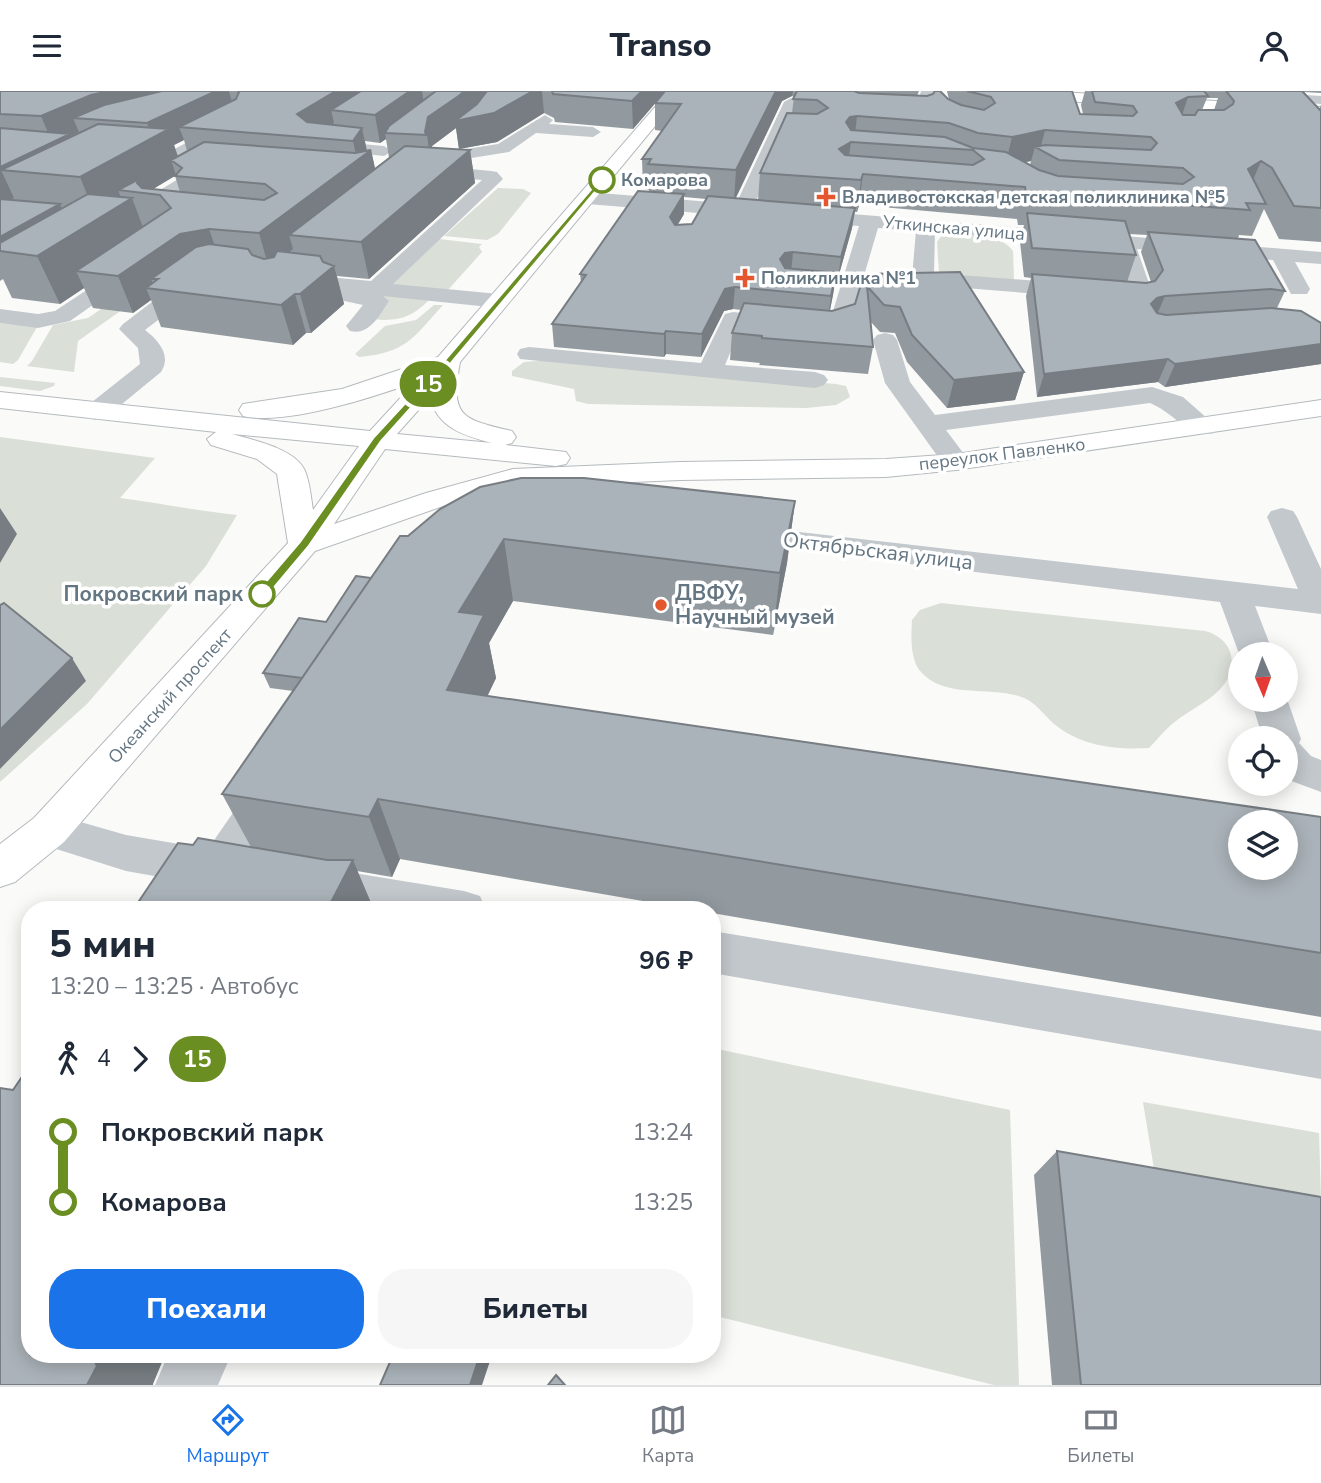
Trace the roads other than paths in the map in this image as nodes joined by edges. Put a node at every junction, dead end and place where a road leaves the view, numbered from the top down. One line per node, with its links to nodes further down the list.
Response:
1 (677, 91): 29 (main road, Океанский проспект)
2 (928, 91): 13 (street)
3 (939, 91): 14 (street)
4 (968, 91): 5 (main road)
5 (994, 92): 7 (main road)
6 (1228, 95): 9 (street)
7 (1069, 97): 8 (main road); 15 (street)
8 (1149, 97): 10 (main road)
9 (1321, 100)
10 (1197, 105): 11 (main road); 18 (street)
11 (1296, 111): 12 (main road); 21 (street)
12 (1321, 112)
13 (869, 114)
14 (940, 114)
15 (1073, 116)
16 (237, 121): 25 (street)
17 (782, 121): 31 (street)
18 (1208, 123)
19 (335, 128): 26 (street)
20 (499, 129): 24 (street)
21 (1313, 131)
22 (593, 132): 24 (street)
23 (458, 138): 28 (street)
24 (479, 151): 28 (street)
25 (221, 169): 32 (street); 36 (street)
26 (370, 169)
27 (407, 169): 28 (street)
28 (441, 169): 46 (street)
29 (587, 198): 30 (street, Уткинская улица); 48 (main road, Океанский проспект)
30 (700, 207): 31 (street, Уткинская улица); 35 (street)
31 (742, 211): 33 (street, Уткинская улица)
32 (163, 216)
33 (870, 221): 34 (street, Уткинская улица); 45 (street)
34 (926, 226): 37 (street, Уткинская улица); 37 (street)
35 (687, 230)
36 (140, 234)
37 (1125, 242): 38 (street, Уткинская улица)
38 (1273, 248): 40 (street, Уткинская улица); 47 (street)
39 (149, 257): 49 (street)
40 (1321, 258)
41 (298, 261): 43 (street)
42 (221, 273): 58 (street)
43 (269, 278): 46 (street); 50 (street)
44 (829, 278): 45 (street)
45 (853, 280): 54 (street)
46 (376, 288): 48 (street)
47 (1299, 289)
48 (499, 301): 53 (main road, Океанский проспект)
49 (0, 316)
50 (358, 326)
51 (884, 340): 59 (street)
52 (529, 354): 54 (street)
53 (448, 361): 58 (main road); 61 (main road, Океанский проспект); 63 (main road)
54 (709, 371): 55 (street)
55 (815, 380)
56 (0, 400): 58 (main road)
57 (1321, 408): 60 (main road, переулок Павленко)
58 (96, 412): 61 (main road); 68 (main road)
59 (930, 424): 60 (street); 62 (street)
60 (1204, 428): 62 (main road, переулок Павленко)
61 (378, 439): 63 (main road); 68 (main road, Океанский проспект)
62 (957, 462): 63 (main road, переулок Павленко)
63 (680, 471): 64 (main road)
64 (436, 499): 65 (street); 68 (main road)
65 (508, 507)
66 (1282, 517): 70 (street)
67 (710, 531): 69 (street, Октябрьская улица)
68 (304, 544): 75 (main road, Океанский проспект)
69 (1234, 593): 70 (street, Октябрьская улица); 71 (street)
70 (1320, 603)
71 (1251, 642)
72 (287, 765): 77 (street)
73 (1298, 768): 74 (street)
74 (1321, 777)
75 (49, 830): 76 (main road, Океанский проспект); 77 (street)
76 (0, 869)
77 (254, 875): 78 (street)
78 (381, 901)
79 (721, 954): 80 (street)
80 (1321, 1055)
81 (196, 1363): 82 (street)
82 (186, 1385)

